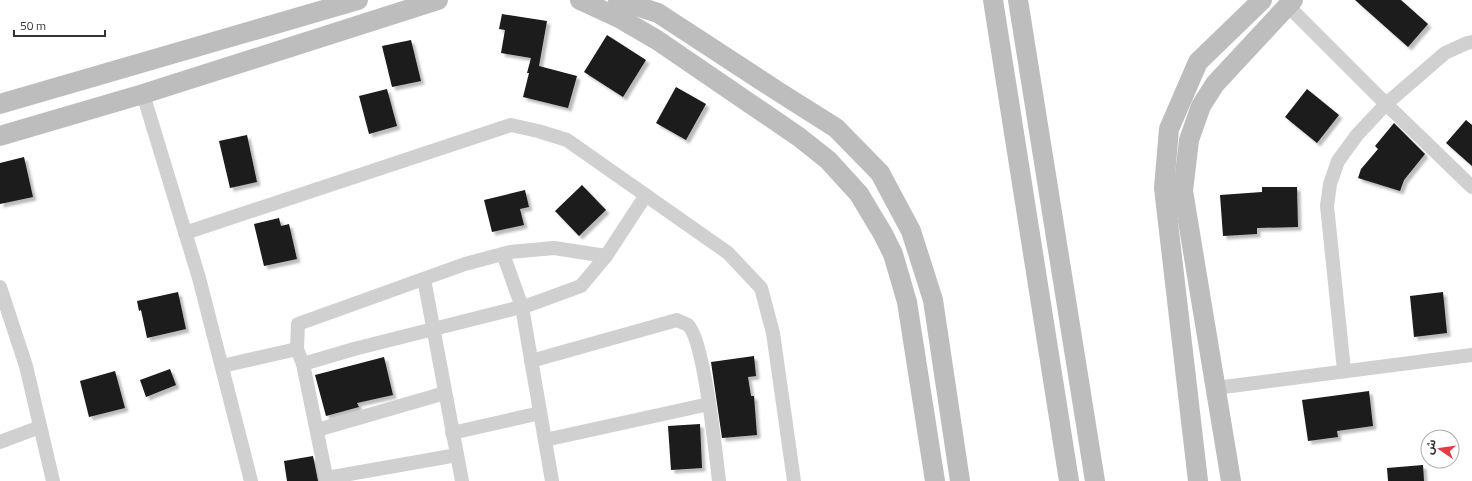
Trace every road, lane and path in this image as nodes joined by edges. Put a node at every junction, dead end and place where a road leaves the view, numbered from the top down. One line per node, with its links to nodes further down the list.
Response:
1 (358, 0): 11 (street)
2 (438, 0): 10 (street)
3 (580, 0): 46 (street)
4 (618, 0): 47 (street)
5 (993, 0): 48 (street)
6 (1018, 0): 49 (street)
7 (1262, 0): 50 (street)
8 (1291, 3): 12 (street); 29 (street)
9 (1472, 42): 12 (street)
10 (143, 94): 13 (street); 16 (street)
11 (0, 104)
12 (1386, 104): 14 (street); 28 (street)
13 (0, 136)
14 (1472, 187)
15 (646, 195): 16 (street); 18 (street); 45 (street)
16 (185, 233): 27 (street)
17 (503, 254): 18 (street); 19 (street); 21 (street)
18 (606, 256): 21 (street)
19 (424, 278): 22 (street); 23 (street)
20 (0, 286): 33 (street)
21 (522, 307): 22 (street); 25 (street)
22 (433, 329): 26 (street); 30 (street)
23 (297, 349): 26 (street); 27 (street)
24 (1472, 355): 28 (street)
25 (531, 361): 31 (street); 32 (street)
26 (303, 364): 34 (street)
27 (222, 366): 41 (street)
28 (1344, 370): 29 (street)
29 (1216, 388): 51 (street)
30 (445, 393): 34 (street); 35 (street)
31 (709, 404): 36 (street); 44 (street)
32 (540, 413): 35 (street); 36 (street)
33 (40, 427): 37 (street); 40 (street)
34 (317, 430): 39 (street)
35 (452, 433): 38 (street)
36 (545, 440): 43 (street)
37 (0, 442)
38 (457, 455): 39 (street); 42 (street)
39 (327, 480)
40 (53, 481)
41 (251, 481)
42 (462, 481)
43 (552, 481)
44 (719, 481)
45 (794, 481)
46 (935, 481)
47 (960, 481)
48 (1069, 481)
49 (1095, 481)
50 (1198, 481)
51 (1231, 481)

